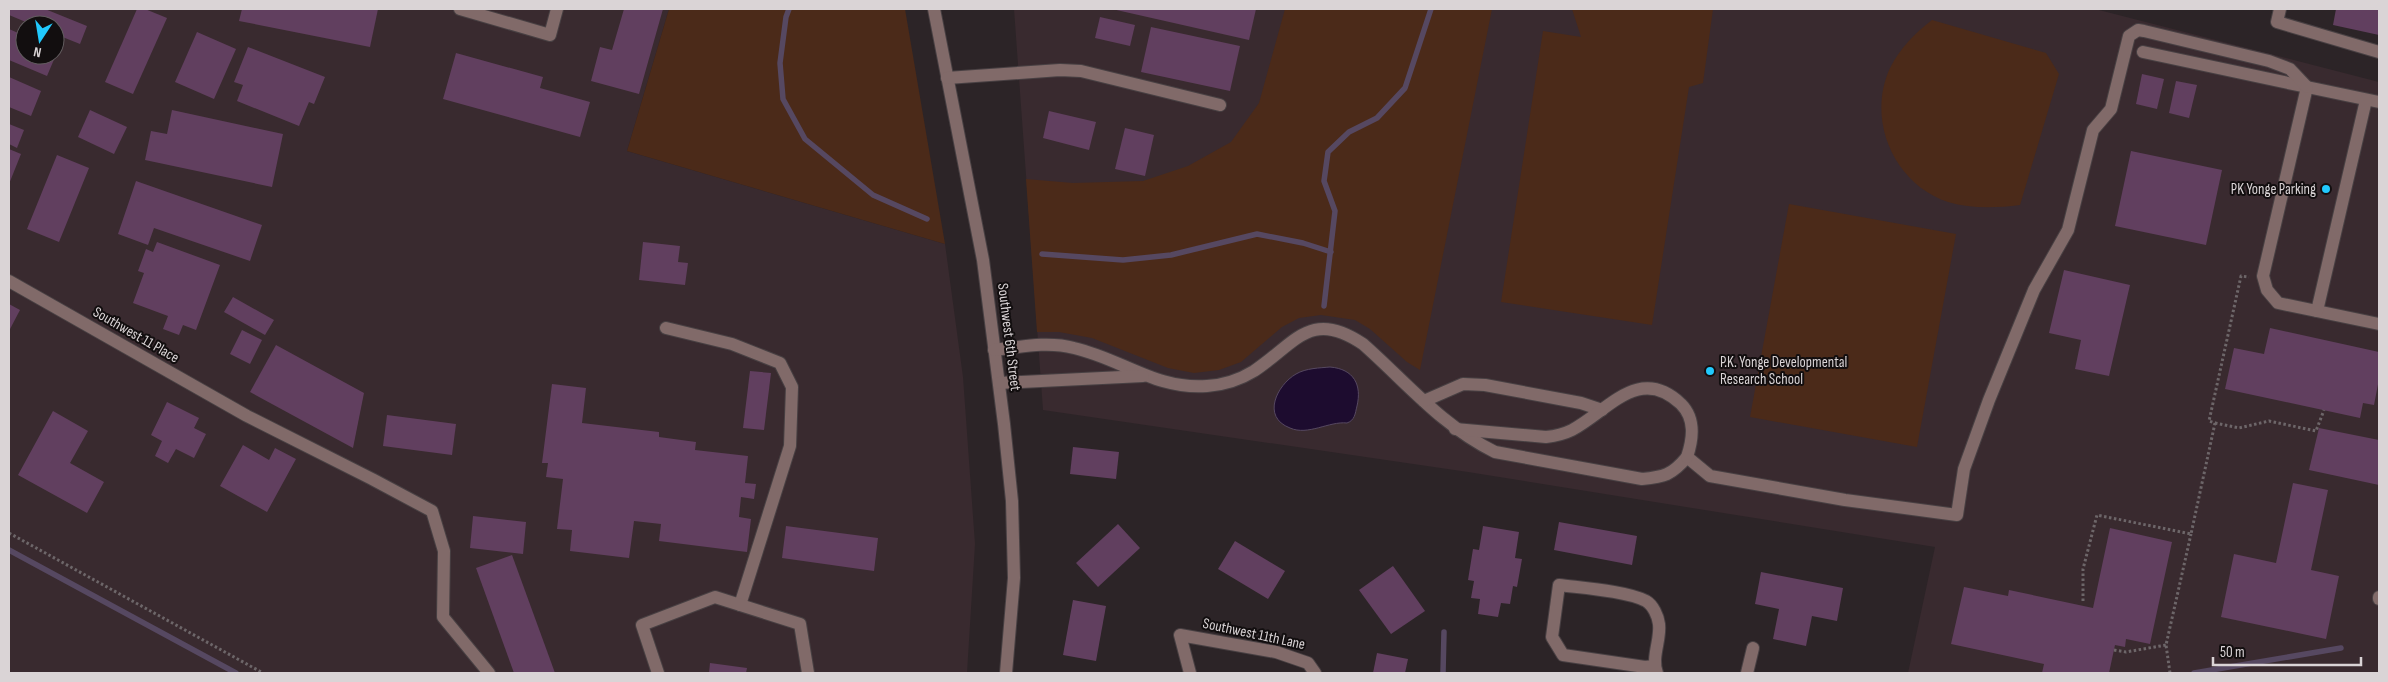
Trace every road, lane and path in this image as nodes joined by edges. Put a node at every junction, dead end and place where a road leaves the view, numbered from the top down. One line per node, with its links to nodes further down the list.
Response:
1 (460, 9): 2 (street)
2 (557, 9)
3 (934, 9): 7 (street, Southwest 6th Street)
4 (2280, 9): 6 (street)
5 (2143, 52): 8 (street)
6 (2379, 52)
7 (947, 78): 11 (street); 17 (street, Southwest 6th Street)
8 (2307, 87): 9 (street); 14 (street); 25 (street)
9 (2366, 100): 10 (street); 14 (street)
10 (2379, 102)
11 (1220, 105)
12 (2251, 268): 23 (path)
13 (9, 282): 35 (street, Southwest 11 Place)
14 (2317, 311): 15 (street)
15 (2379, 324)
16 (666, 328): 29 (street)
17 (994, 350): 18 (street); 19 (street, Southwest 6th Street)
18 (1143, 376): 19 (street); 20 (street)
19 (999, 383): 38 (street, Southwest 6th Street)
20 (1424, 400): 21 (street); 24 (street)
21 (1602, 410): 24 (street); 25 (street)
22 (2324, 410): 23 (path)
23 (2215, 423): 27 (path)
24 (1455, 429): 25 (street)
25 (1687, 457)
26 (9, 533): 34 (path)
27 (2191, 534): 28 (path); 30 (path)
28 (2083, 601)
29 (740, 605): 36 (street); 37 (street)
30 (2166, 645): 32 (path); 42 (path)
31 (1753, 648): 41 (street)
32 (2114, 650)
33 (1655, 670): 33 (street)
34 (263, 673)
35 (489, 673)
36 (658, 673)
37 (808, 673)
38 (1006, 673)
39 (1190, 673): 40 (street, Southwest 11th Lane)
40 (1315, 673)
41 (1747, 673)
42 (2170, 673)

